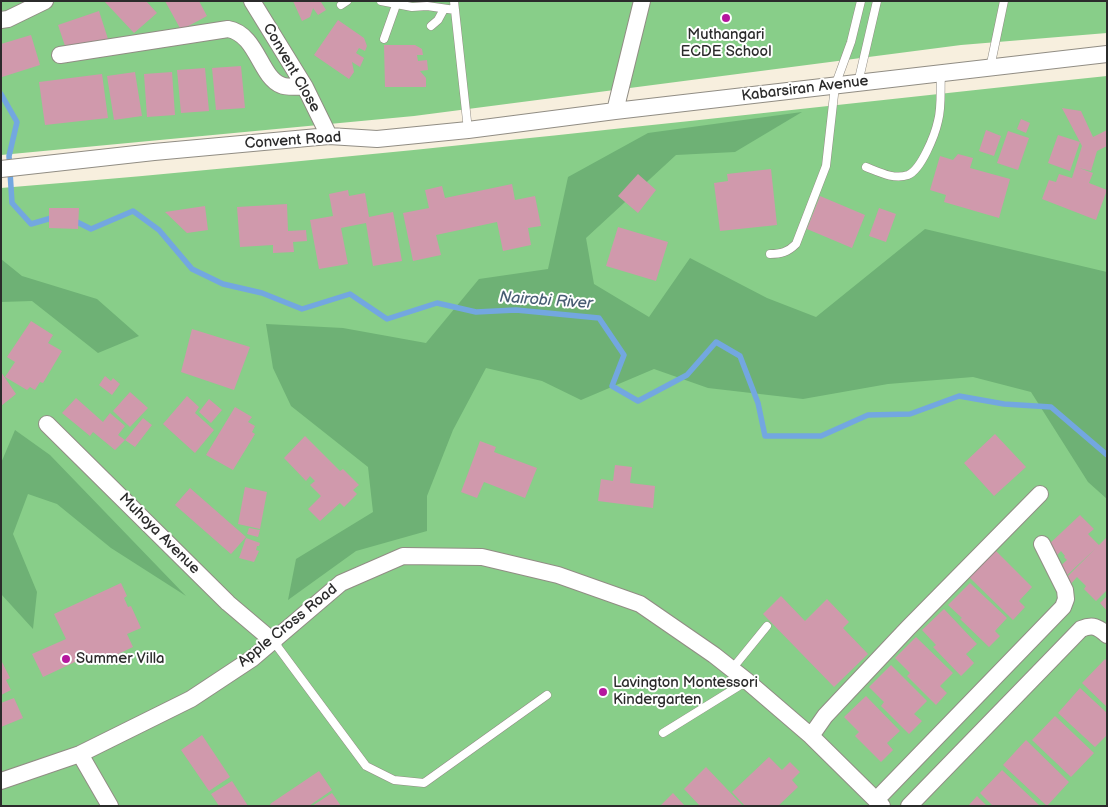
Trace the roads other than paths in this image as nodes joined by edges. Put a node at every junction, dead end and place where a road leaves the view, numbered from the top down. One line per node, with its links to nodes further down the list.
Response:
1 (45, 1): 11 (street)
2 (252, 1): 20 (street, Convent Close)
3 (381, 1): 8 (lane)
4 (642, 1): 21 (street)
5 (861, 1): 19 (lane)
6 (877, 1): 18 (lane)
7 (1004, 1): 16 (lane)
8 (396, 5): 10 (lane); 13 (lane)
9 (454, 6): 10 (lane); 22 (lane)
10 (444, 9): 12 (lane)
11 (1, 20)
12 (431, 26)
13 (384, 38)
14 (1107, 54): 16 (street, Kabarsiran Avenue)
15 (60, 55): 20 (street)
16 (990, 68): 17 (street, Kabarsiran Avenue)
17 (941, 74): 18 (street, Kabarsiran Avenue); 24 (lane)
18 (858, 83): 19 (street, Kabarsiran Avenue)
19 (835, 86): 21 (street, Kabarsiran Avenue); 26 (lane)
20 (304, 87): 23 (street, Convent Close)
21 (615, 111): 22 (street, Convent Road)
22 (468, 130): 23 (street, Convent Road)
23 (329, 136): 25 (street, Convent Road)
24 (866, 168)
25 (1, 169)
26 (770, 254)
27 (47, 424): 32 (street, Muhoya Avenue)
28 (1040, 494): 37 (street)
29 (1042, 544): 40 (street)
30 (767, 626): 33 (lane)
31 (1107, 635): 42 (street)
32 (274, 642): 33 (street, Apple Cross Road); 35 (lane); 38 (street, Apple Cross Road)
33 (732, 670): 34 (street, Apple Cross Road)
34 (747, 682): 36 (lane); 37 (street, Apple Cross Road)
35 (547, 696)
36 (663, 733)
37 (811, 736): 40 (street, Apple Cross Road)
38 (80, 754): 39 (street); 41 (street)
39 (1, 781)
40 (879, 803)
41 (110, 806)
42 (909, 806)

